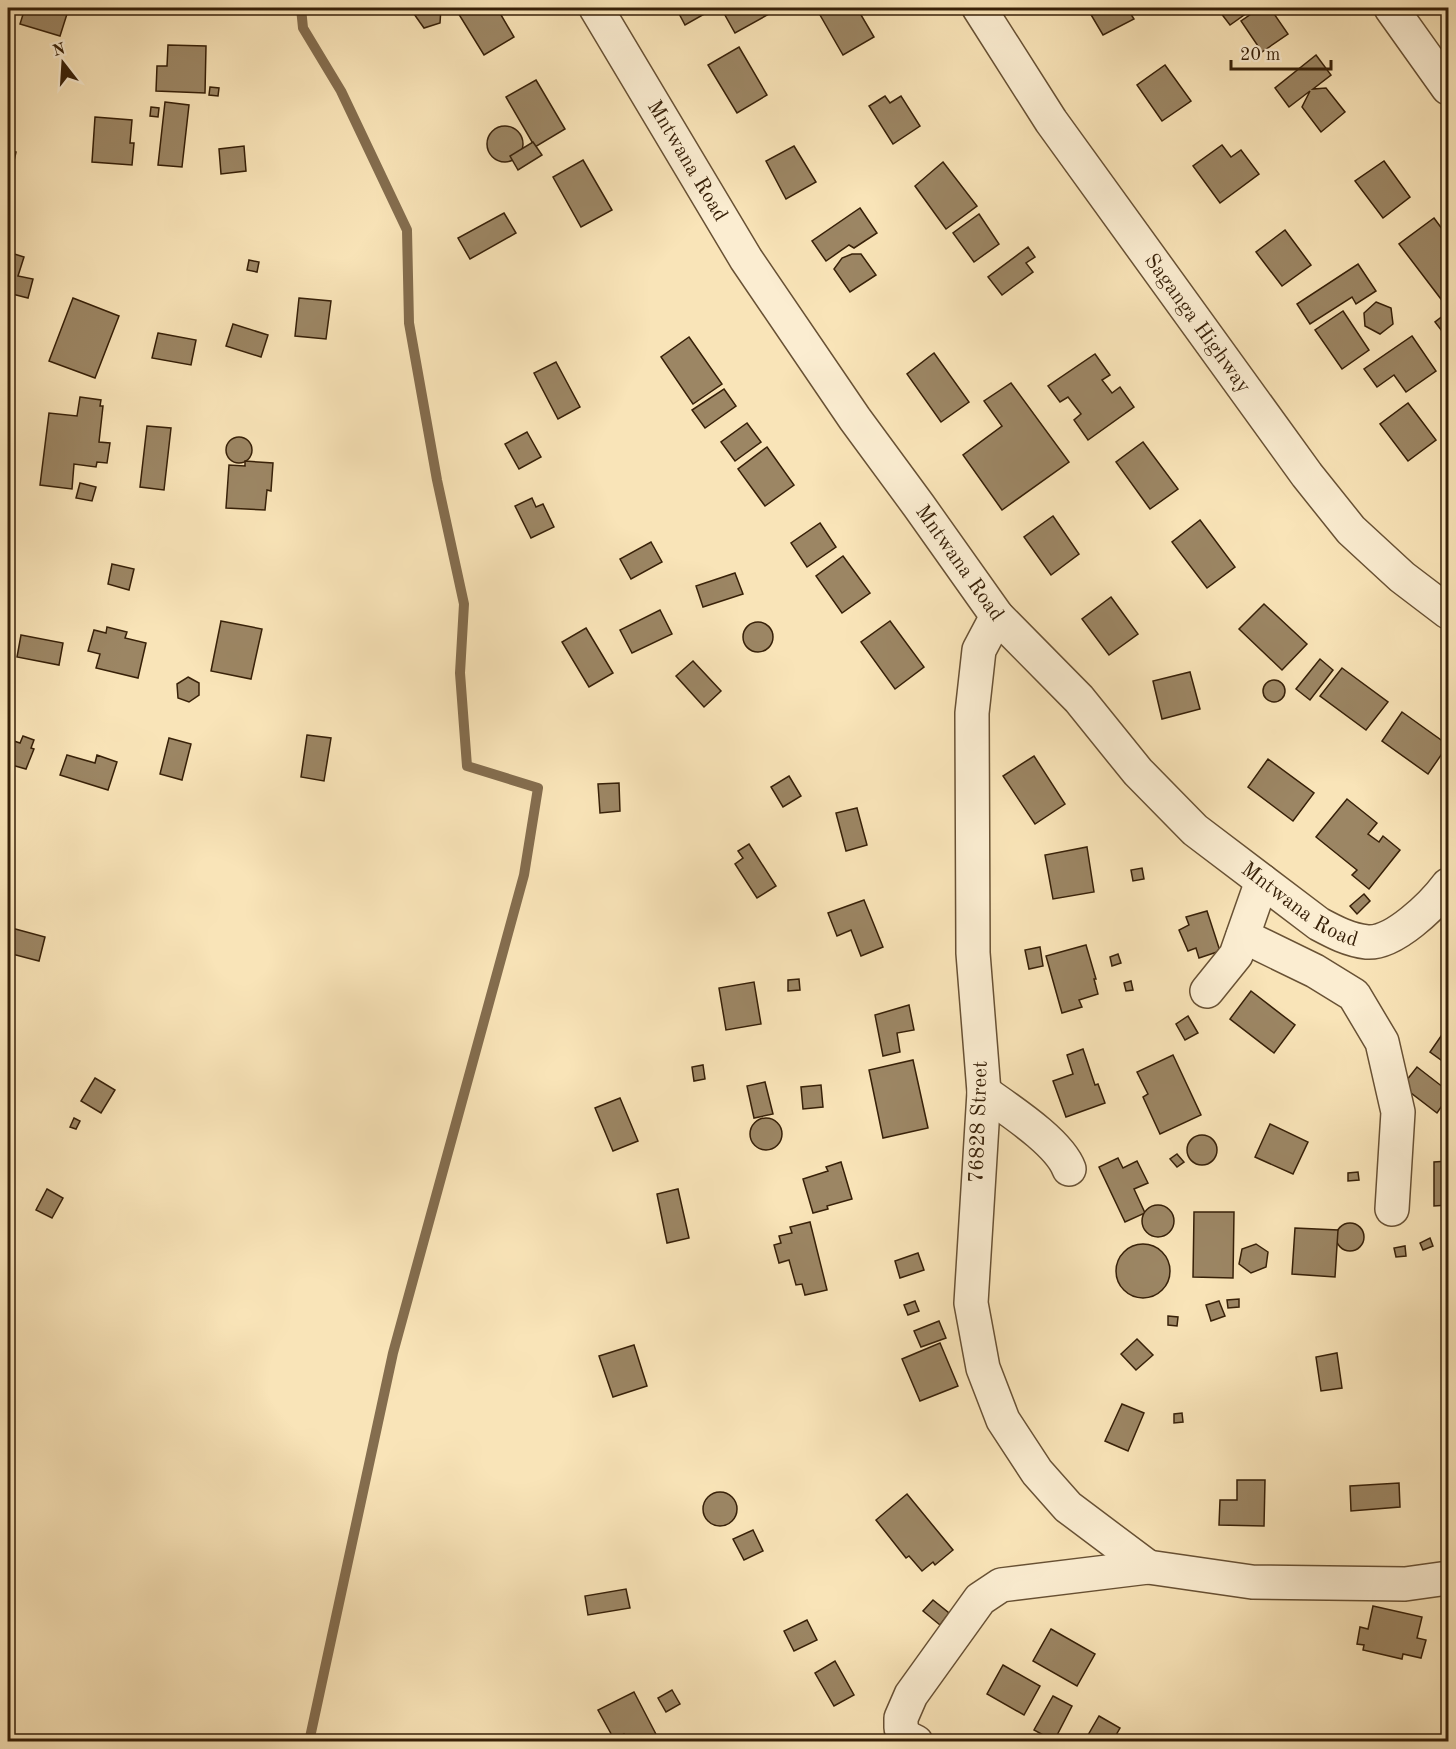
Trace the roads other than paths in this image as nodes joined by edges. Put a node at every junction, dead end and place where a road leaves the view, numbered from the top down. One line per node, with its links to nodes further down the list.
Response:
1 (596, 8): 6 (street, Mntwana Road)
2 (979, 8): 5 (street, Saganga Highway)
3 (1391, 8): 4 (street)
4 (1449, 87)
5 (1449, 612)
6 (997, 616): 7 (street, Mntwana Road); 11 (street, 76828 Street)
7 (1262, 881): 8 (street, Mntwana Road); 9 (street)
8 (1449, 885)
9 (1243, 936): 10 (street); 13 (street)
10 (1207, 991)
11 (984, 1092): 12 (street); 14 (street, 76828 Street)
12 (1069, 1169)
13 (1392, 1209)
14 (1148, 1567): 15 (street); 16 (street)
15 (1449, 1578)
16 (916, 1742)

